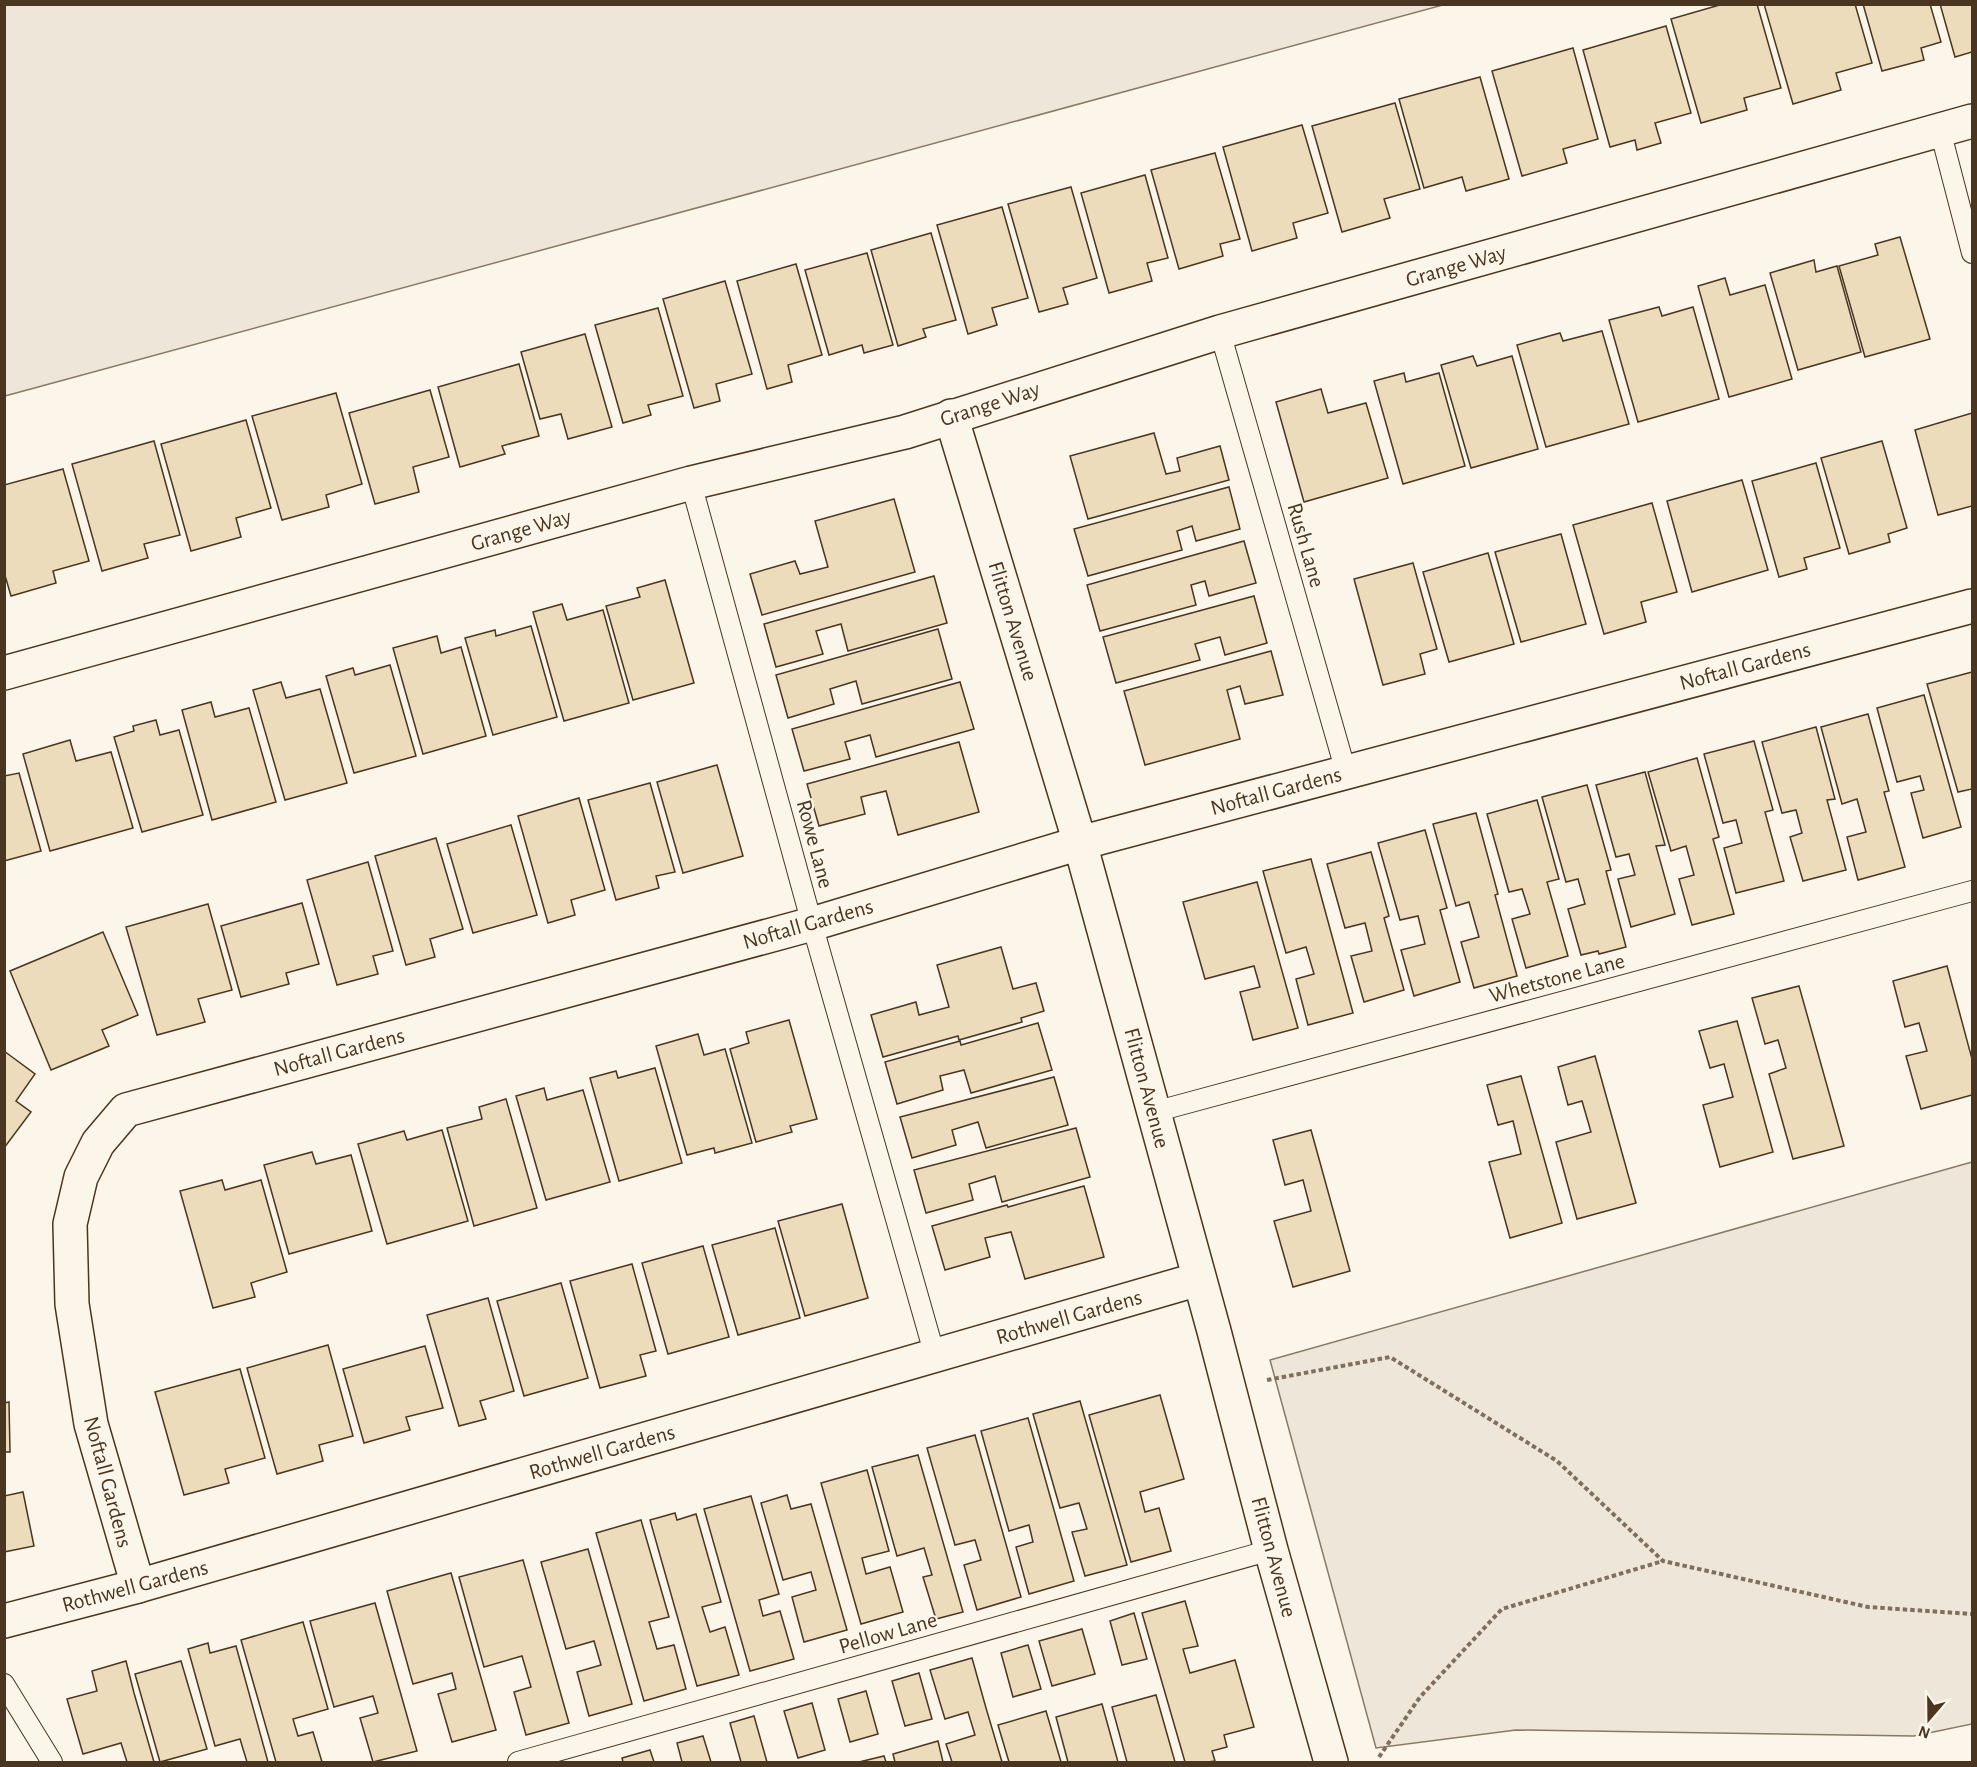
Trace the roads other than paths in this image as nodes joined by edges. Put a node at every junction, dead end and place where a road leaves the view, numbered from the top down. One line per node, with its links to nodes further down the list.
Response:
1 (1972, 121): 2 (street, Grange Way)
2 (1940, 130): 3 (lane); 4 (street, Grange Way)
3 (1972, 254)
4 (1220, 332): 5 (street, Grange Way); 9 (lane, Rush Lane)
5 (951, 416): 6 (street, Grange Way); 10 (street, Flitton Avenue)
6 (691, 483): 8 (street, Grange Way); 12 (lane, Rowe Lane)
7 (1972, 606): 9 (street, Noftall Gardens)
8 (4, 673)
9 (1346, 772): 10 (street, Noftall Gardens)
10 (1080, 843): 12 (street, Noftall Gardens); 13 (street, Flitton Avenue)
11 (1972, 891): 13 (lane, Whetstone Lane)
12 (812, 924): 15 (lane, Rowe Lane); 17 (street, Noftall Gardens)
13 (1154, 1112): 14 (street, Flitton Avenue)
14 (1199, 1279): 15 (street, Rothwell Gardens); 16 (street, Flitton Avenue)
15 (935, 1356): 17 (street, Rothwell Gardens)
16 (1271, 1550): 21 (lane, Pellow Lane); 22 (street, Flitton Avenue)
17 (138, 1586): 18 (street, Rothwell Gardens)
18 (4, 1621)
19 (4, 1684): 20 (lane)
20 (52, 1762)
21 (518, 1762)
22 (1331, 1762)

